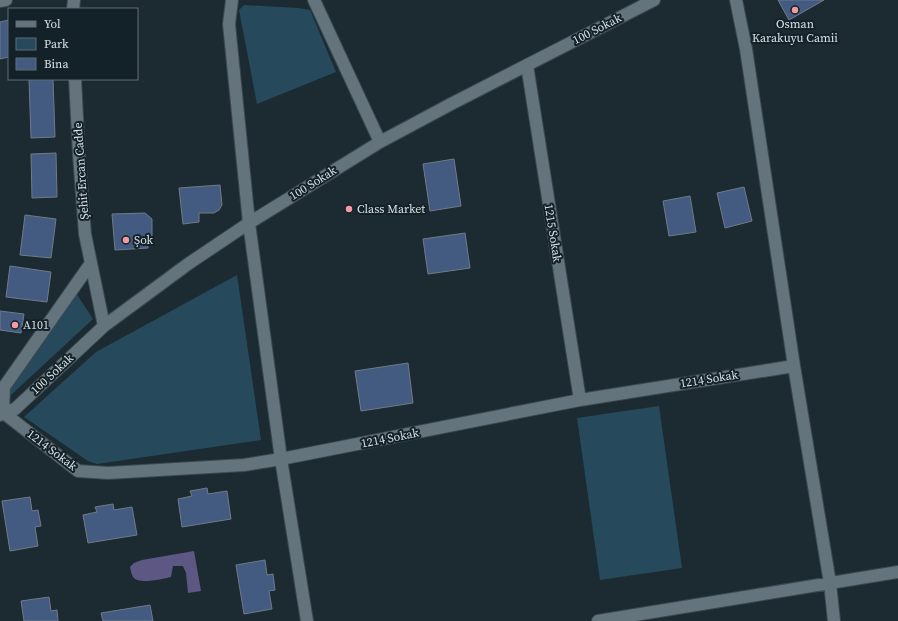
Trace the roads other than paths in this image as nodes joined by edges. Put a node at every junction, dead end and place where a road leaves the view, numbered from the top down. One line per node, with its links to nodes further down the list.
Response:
1 (6, 0): 6 (street)
2 (232, 0): 10 (street)
3 (314, 0): 9 (street)
4 (654, 0): 7 (street, 100 Sokak)
5 (736, 0): 13 (street)
6 (0, 1)
7 (527, 65): 9 (street, 100 Sokak); 14 (street, 1215 Sokak)
8 (75, 80): 11 (street, Şehit Ercan Cadde)
9 (380, 142): 10 (street, 100 Sokak)
10 (249, 223): 12 (street, 100 Sokak); 16 (street)
11 (91, 263): 12 (street, Şehit Ercan Cadde); 15 (street)
12 (104, 326): 15 (street, 100 Sokak)
13 (794, 366): 14 (street, 1214 Sokak); 18 (street)
14 (580, 400): 16 (street, 1214 Sokak)
15 (1, 413): 16 (street, 1214 Sokak)
16 (281, 459): 20 (street)
17 (898, 572): 18 (street)
18 (830, 583): 19 (street); 22 (street)
19 (623, 619): 21 (street)
20 (307, 621)
21 (598, 621)
22 (834, 621)

